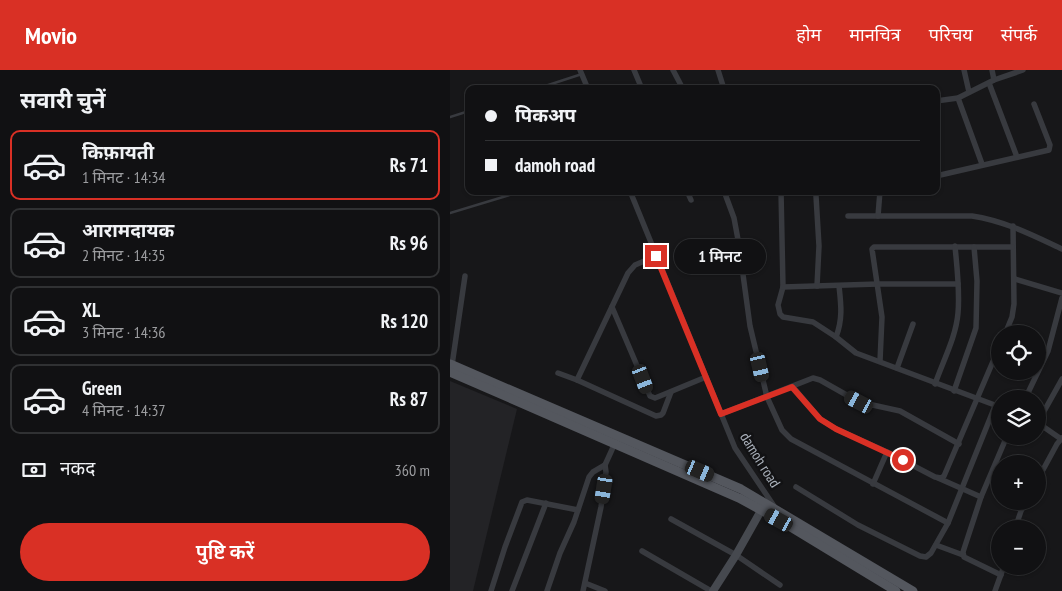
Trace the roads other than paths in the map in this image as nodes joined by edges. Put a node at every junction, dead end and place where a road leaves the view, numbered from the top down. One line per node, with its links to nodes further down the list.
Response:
1 (634, 70): 11 (street)
2 (673, 70): 12 (street)
3 (718, 70): 13 (street)
4 (964, 70): 14 (street)
5 (992, 70): 8 (street)
6 (1023, 70): 8 (street)
7 (581, 72): 9 (lane); 10 (street)
8 (991, 81): 14 (street); 20 (street)
9 (547, 85)
10 (586, 85)
11 (640, 85)
12 (681, 85)
13 (723, 85)
14 (969, 92): 15 (street)
15 (958, 98): 16 (street); 21 (street)
16 (940, 100)
17 (1034, 104): 20 (street)
18 (465, 112): 19 (lane)
19 (450, 117)
20 (1017, 157): 21 (street)
21 (982, 164): 22 (street)
22 (940, 175)
23 (510, 195): 31 (lane)
24 (632, 195): 39 (street, damoh road)
25 (689, 195): 30 (street)
26 (725, 195): 66 (street)
27 (781, 195): 46 (street)
28 (880, 195): 33 (street)
29 (816, 196): 44 (street)
30 (691, 200)
31 (450, 213)
32 (848, 216): 33 (street)
33 (878, 216): 34 (street)
34 (1013, 226): 36 (street); 38 (street)
35 (955, 246): 37 (street); 42 (street); 43 (street)
36 (1012, 246): 37 (street); 41 (street)
37 (974, 247): 64 (street)
38 (1062, 249)
39 (656, 256): 49 (street); 58 (street, damoh road)
40 (465, 276): 55 (street)
41 (1015, 279): 47 (street); 51 (street)
42 (878, 284): 43 (street); 45 (street); 53 (street)
43 (958, 284): 61 (street)
44 (817, 286): 45 (street); 46 (street)
45 (839, 286): 52 (street)
46 (783, 287): 52 (street)
47 (1062, 293)
48 (1062, 298): 63 (street)
49 (612, 307): 60 (street); 65 (street)
50 (913, 324): 56 (street)
51 (1007, 325)
52 (836, 337): 53 (street)
53 (880, 361): 56 (street)
54 (991, 366): 67 (street)
55 (451, 367): 74 (main road); 86 (main road)
56 (897, 368): 61 (street)
57 (558, 373): 60 (street)
58 (706, 377): 65 (street); 70 (street, damoh road)
59 (1062, 379): 69 (street)
60 (577, 380): 65 (street)
61 (935, 384): 64 (street)
62 (792, 387): 66 (street); 75 (street); 77 (street)
63 (1029, 390)
64 (954, 391): 67 (street)
65 (671, 392)
66 (767, 398): 70 (street); 81 (street)
67 (977, 399): 68 (street); 75 (street)
68 (991, 404)
69 (1046, 408)
70 (721, 414): 87 (street, damoh road)
71 (991, 420): 83 (street)
72 (1046, 428): 73 (street)
73 (1061, 438): 79 (street)
74 (614, 443): 78 (street); 86 (main road)
75 (959, 444): 80 (street)
76 (1003, 445): 84 (street)
77 (886, 452): 80 (street); 81 (street)
78 (605, 465): 88 (street); 98 (street)
79 (1046, 465)
80 (938, 478): 83 (street)
81 (873, 484): 91 (street)
82 (796, 487): 92 (street)
83 (961, 488): 84 (street); 91 (street)
84 (982, 497): 95 (street)
85 (546, 503): 88 (street); 100 (street); 101 (street)
86 (763, 506): 87 (main road); 90 (main road); 94 (street)
87 (775, 509): 90 (street, damoh road); 107 (main road)
88 (578, 510): 102 (street)
89 (671, 519): 94 (street)
90 (779, 520): 106 (main road)
91 (948, 523): 92 (street)
92 (936, 545): 95 (street)
93 (642, 551): 105 (street)
94 (736, 555): 99 (street); 105 (street)
95 (963, 555): 96 (street)
96 (991, 570)
97 (1001, 575): 108 (street)
98 (585, 583): 103 (street); 104 (street)
99 (780, 585)
100 (491, 591)
101 (512, 591)
102 (547, 591)
103 (583, 591)
104 (605, 591)
105 (712, 591)
106 (896, 591)
107 (913, 591)
108 (995, 591)

